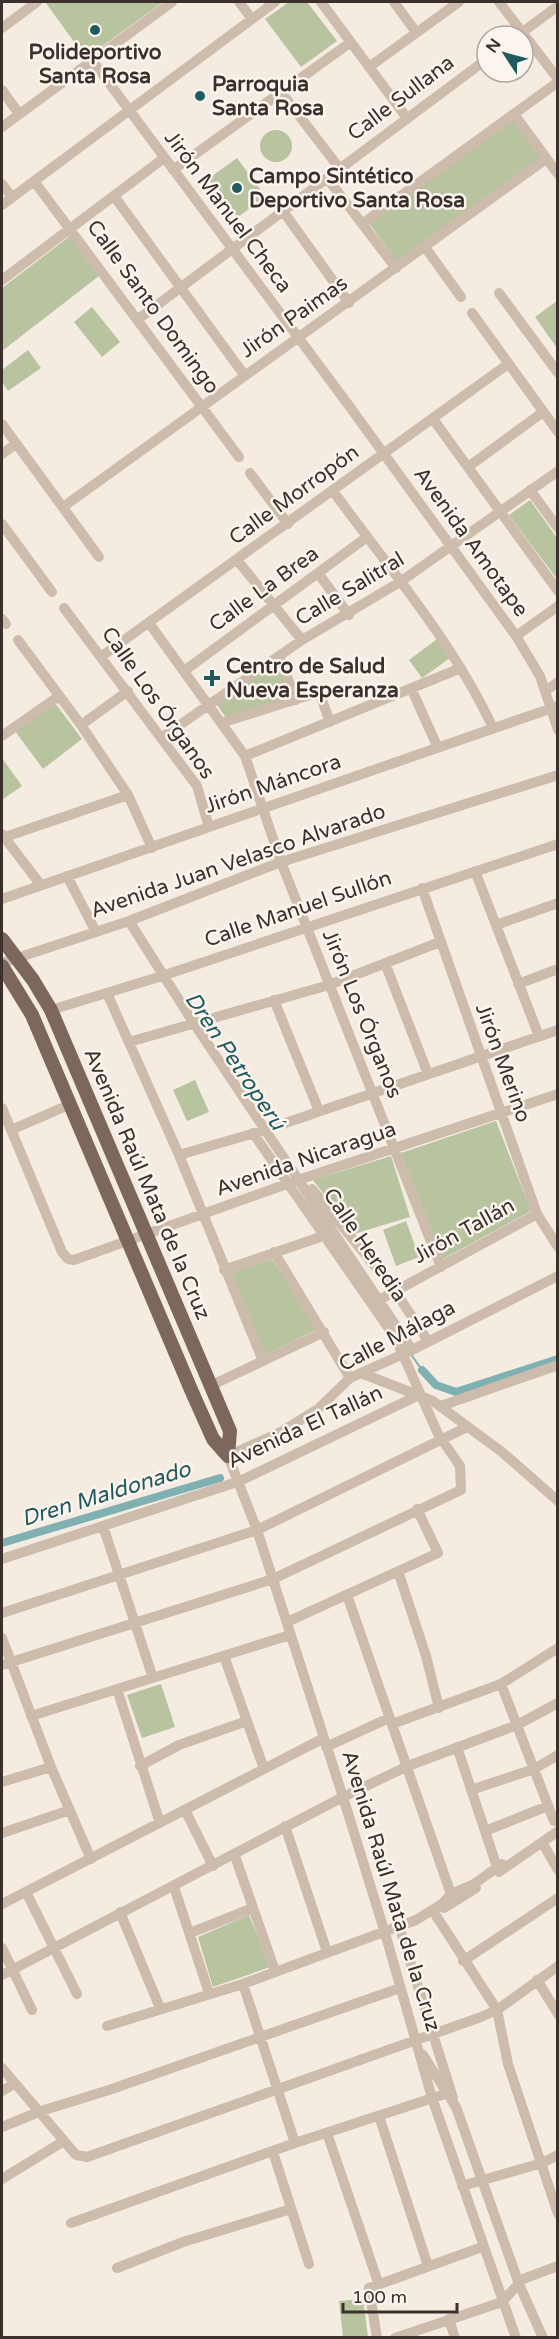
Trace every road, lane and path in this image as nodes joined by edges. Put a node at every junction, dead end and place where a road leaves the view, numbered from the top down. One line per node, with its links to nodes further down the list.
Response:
1 (37, 2): 13 (street)
2 (172, 2): 17 (street)
3 (239, 2): 10 (street)
4 (275, 2): 10 (street)
5 (321, 2): 15 (street)
6 (394, 2): 14 (street)
7 (459, 2): 14 (street)
8 (499, 2): 11 (street)
9 (558, 6): 12 (street)
10 (252, 19): 23 (street)
11 (513, 24)
12 (534, 24)
13 (2, 28)
14 (416, 33): 18 (street)
15 (351, 42): 18 (street); 22 (street)
16 (535, 52): 20 (street)
17 (92, 60): 23 (street, Jirón Manuel Checa); 24 (street)
18 (369, 67): 26 (street)
19 (475, 68): 26 (street, Calle Sullana)
20 (558, 80): 25 (street)
21 (2, 90): 24 (street)
22 (281, 92): 30 (street); 31 (street)
23 (129, 110): 28 (street, Jirón Manuel Checa); 34 (street)
24 (19, 114): 27 (street)
25 (514, 114): 29 (street); 40 (street)
26 (407, 118): 30 (street, Calle Sullana)
27 (2, 127)
28 (164, 158): 31 (street, Jirón Manuel Checa); 36 (street)
29 (546, 159): 32 (street); 42 (street, Jirón Paimas)
30 (340, 169): 33 (street, Calle Sullana)
31 (173, 171): 43 (street, Jirón Manuel Checa)
32 (558, 174)
33 (327, 178): 39 (street, Calle Sullana); 40 (street)
34 (34, 181): 37 (street); 41 (street, Calle Santo Domingo)
35 (2, 184): 37 (street)
36 (114, 196): 41 (street); 46 (street)
37 (12, 197): 38 (street)
38 (2, 205)
39 (283, 211): 43 (street, Calle Sullana); 49 (street)
40 (362, 224): 44 (street)
41 (71, 228): 45 (street); 51 (street, Calle Santo Domingo)
42 (425, 247): 44 (street, Jirón Paimas); 48 (street)
43 (232, 249): 46 (street, Calle Sullana); 52 (street, Jirón Manuel Checa)
44 (396, 268): 49 (street, Jirón Paimas)
45 (2, 280)
46 (180, 288): 51 (street, Calle Sullana); 55 (street)
47 (499, 293): 54 (street)
48 (460, 297)
49 (349, 303): 52 (street, Jirón Paimas)
50 (472, 313): 53 (street)
51 (137, 320): 57 (street, Calle Santo Domingo)
52 (298, 339): 55 (street, Jirón Paimas); 56 (street, Jirón Manuel Checa)
53 (508, 363): 58 (street); 59 (street, Calle Morropón)
54 (558, 373)
55 (245, 376): 57 (street, Jirón Paimas)
56 (334, 387): 64 (street, Avenida Amotape)
57 (202, 407): 65 (street, Calle Santo Domingo); 71 (street, Jirón Paimas)
58 (543, 412): 61 (street); 66 (street)
59 (433, 419): 64 (street, Calle Morropón); 66 (street)
60 (2, 424): 62 (street)
61 (558, 432)
62 (16, 444): 63 (street); 71 (street)
63 (2, 454)
64 (384, 454): 70 (street, Calle Morropón); 77 (street, Avenida Amotape)
65 (239, 457)
66 (468, 467): 72 (street)
67 (558, 471): 69 (street, Calle Salitral)
68 (250, 473): 74 (street)
69 (530, 490): 72 (street, Calle Salitral); 75 (street)
70 (333, 491): 74 (street, Calle Morropón); 76 (street)
71 (63, 507): 78 (street)
72 (500, 511): 77 (street, Calle Salitral); 82 (street)
73 (2, 524): 83 (street)
74 (288, 524): 79 (street, Calle Morropón)
75 (558, 528)
76 (367, 537): 80 (street, Calle La Brea); 81 (street)
77 (450, 548): 81 (street, Calle Salitral); 89 (street, Avenida Amotape)
78 (99, 557)
79 (237, 560): 84 (street); 88 (street, Calle Morropón)
80 (318, 573): 84 (street, Calle La Brea); 87 (street)
81 (400, 582): 87 (street, Calle Salitral); 94 (street)
82 (558, 591)
83 (51, 592)
84 (274, 605): 91 (street); 95 (street, Calle La Brea)
85 (558, 606): 89 (street)
86 (64, 608): 92 (street, Calle Los Órganos)
87 (349, 615): 91 (street, Calle Salitral)
88 (148, 623): 92 (street, Calle Morropón); 95 (street, Jirón Los Órganos)
89 (516, 636): 99 (street, Avenida Amotape)
90 (18, 640): 100 (street)
91 (302, 640): 93 (street, Calle Salitral)
92 (102, 656): 98 (street, Calle Los Órganos)
93 (279, 656): 101 (street); 102 (street, Calle Salitral)
94 (461, 668): 97 (street); 107 (street)
95 (184, 671): 102 (street, Jirón Los Órganos)
96 (558, 682): 99 (street)
97 (411, 688): 104 (street); 111 (street)
98 (128, 691): 106 (street); 110 (street, Calle Los Órganos)
99 (545, 691): 103 (street, Avenida Amotape)
100 (59, 696): 106 (street); 109 (street)
101 (296, 700): 104 (street); 105 (street)
102 (208, 705): 105 (street, Jirón Los Órganos); 110 (street, Calle Salitral)
103 (554, 707): 107 (street, Jirón Máncora); 108 (street, Avenida Amotape)
104 (330, 722): 112 (street)
105 (220, 723): 112 (street, Jirón Los Órganos)
106 (81, 724): 114 (street)
107 (493, 728): 111 (street, Jirón Máncora)
108 (558, 729)
109 (2, 736)
110 (162, 738): 116 (street, Calle Los Órganos)
111 (438, 748): 115 (street, Jirón Máncora)
112 (245, 756): 115 (street, Jirón Los Órganos)
113 (558, 775): 120 (street, Avenida Juan Velasco Alvarado)
114 (128, 795): 117 (street); 119 (street)
115 (263, 808): 116 (street, Jirón Máncora); 120 (street, Jirón Los Órganos)
116 (209, 828): 119 (street, Jirón Máncora)
117 (3, 835): 123 (street)
118 (558, 844): 121 (street, Calle Manuel Sullón)
119 (152, 848): 122 (street, Jirón Máncora)
120 (281, 862): 127 (street, Avenida Juan Velasco Alvarado); 129 (street, Jirón Los Órganos)
121 (475, 871): 124 (street, Calle Manuel Sullón); 128 (street)
122 (67, 876): 123 (street, Jirón Máncora); 130 (street)
123 (40, 884): 125 (street, Jirón Máncora)
124 (422, 888): 129 (street, Calle Manuel Sullón); 132 (street, Jirón Merino)
125 (2, 899)
126 (558, 903): 128 (street)
127 (129, 921): 130 (street, Avenida Juan Velasco Alvarado); 137 (street, Calle Heredia)
128 (496, 925): 138 (street)
129 (306, 926): 137 (street, Calle Manuel Sullón); 139 (street, Jirón Los Órganos)
130 (96, 932): 133 (street, Avenida Juan Velasco Alvarado)
131 (2, 939): 133 (main road, Avenida Raúl Mata de la Cruz)
132 (440, 942): 134 (street); 147 (street, Jirón Merino)
133 (16, 959): 135 (street, Avenida Juan Velasco Alvarado); 142 (main road, Avenida Raúl Mata de la Cruz)
134 (385, 963): 139 (street); 148 (street)
135 (2, 964): 151 (main road, Avenida Raúl Mata de la Cruz)
136 (558, 969): 138 (street)
137 (162, 976): 140 (street, Calle Manuel Sullón); 143 (street, Calle Heredia)
138 (518, 984): 145 (street)
139 (329, 985): 141 (street); 149 (street, Jirón Los Órganos)
140 (107, 993): 142 (street, Calle Manuel Sullón); 146 (street)
141 (274, 1000): 143 (street); 153 (street)
142 (51, 1010): 163 (main road, Avenida Raúl Mata de la Cruz)
143 (193, 1022): 146 (street); 156 (street, Calle Heredia)
144 (558, 1030): 145 (street)
145 (539, 1036): 147 (street)
146 (129, 1042): 159 (street)
147 (480, 1056): 148 (street); 154 (street, Jirón Merino)
148 (428, 1074): 149 (street)
149 (372, 1093): 153 (street); 158 (street, Jirón Los Órganos)
150 (558, 1095): 154 (street, Avenida Nicaragua)
151 (70, 1104): 155 (street); 165 (main road, Avenida Raúl Mata de la Cruz)
152 (2, 1108): 155 (street)
153 (319, 1111): 156 (street)
154 (500, 1114): 158 (street, Avenida Nicaragua); 161 (street, Jirón Merino)
155 (11, 1130): 165 (street, Avenida Nicaragua)
156 (265, 1130): 157 (street); 160 (street, Calle Heredia)
157 (253, 1133): 159 (street); 160 (street)
158 (394, 1149): 160 (street, Avenida Nicaragua); 168 (street, Jirón Los Órganos)
159 (179, 1155): 162 (street)
160 (297, 1181): 162 (street, Avenida Nicaragua); 164 (street, Calle Heredia); 171 (street)
161 (537, 1214): 166 (street, Jirón Merino); 168 (street, Jirón Tallán)
162 (202, 1215): 163 (street, Avenida Nicaragua); 169 (street)
163 (146, 1234): 165 (street, Avenida Nicaragua); 180 (main road, Avenida Raúl Mata de la Cruz)
164 (328, 1235): 167 (street); 172 (street, Calle Heredia); 175 (street)
165 (129, 1240): 185 (main road, Avenida Raúl Mata de la Cruz)
166 (558, 1247)
167 (274, 1252): 169 (street); 173 (street)
168 (441, 1267): 171 (street, Jirón Tallán)
169 (224, 1270): 176 (street)
170 (558, 1276): 174 (street, Calle Málaga)
171 (395, 1291): 172 (street, Jirón Tallán); 174 (street)
172 (379, 1300): 175 (street, Calle Heredia)
173 (324, 1332): 176 (street); 179 (street)
174 (428, 1341): 175 (street, Calle Málaga)
175 (407, 1352): 178 (street, Calle Málaga); 181 (street)
176 (262, 1361): 180 (street)
177 (558, 1365): 182 (street)
178 (361, 1373): 179 (street, Calle Málaga); 181 (street)
179 (350, 1378): 185 (street, Calle Málaga)
180 (210, 1386): 185 (main road, Avenida Raúl Mata de la Cruz)
181 (419, 1395): 182 (street); 184 (street); 186 (street, Avenida El Tallán)
182 (441, 1406): 183 (street)
183 (467, 1427): 184 (street); 187 (street)
184 (442, 1440): 188 (street); 190 (street)
185 (228, 1456): 186 (street, Avenida Raúl Mata de la Cruz)
186 (240, 1481): 189 (street, Avenida El Tallán); 190 (street, Avenida Raúl Mata de la Cruz)
187 (558, 1502)
188 (417, 1509): 192 (street); 194 (street)
189 (103, 1526): 191 (street, Avenida El Tallán); 193 (street)
190 (257, 1530): 193 (street); 194 (street, Avenida Raúl Mata de la Cruz)
191 (2, 1559)
192 (398, 1571): 195 (street); 208 (street)
193 (118, 1573): 196 (street); 197 (street)
194 (273, 1579): 197 (street); 198 (street, Avenida Raúl Mata de la Cruz)
195 (347, 1595): 198 (street); 211 (street)
196 (2, 1613)
197 (134, 1622): 203 (street); 204 (street)
198 (287, 1622): 199 (street, Avenida Raúl Mata de la Cruz)
199 (290, 1635): 202 (street); 213 (street, Avenida Raúl Mata de la Cruz)
200 (2, 1638): 203 (street)
201 (558, 1648): 205 (street)
202 (224, 1656): 204 (street); 210 (street)
203 (6, 1663): 209 (street)
204 (153, 1678): 206 (street)
205 (501, 1684): 208 (street); 212 (street)
206 (117, 1689): 209 (street); 216 (street)
207 (558, 1703): 212 (street)
208 (439, 1708): 211 (street)
209 (31, 1716): 218 (street)
210 (247, 1721): 216 (street); 219 (street)
211 (390, 1721): 213 (street); 217 (street)
212 (517, 1725): 214 (street); 220 (street)
213 (325, 1743): 219 (street); 223 (street, Avenida Raúl Mata de la Cruz)
214 (457, 1747): 217 (street); 222 (street)
215 (558, 1755): 220 (street)
216 (140, 1766): 227 (street)
217 (408, 1766): 223 (street); 239 (street)
218 (51, 1767): 221 (street); 225 (street)
219 (264, 1769): 226 (street)
220 (534, 1769): 222 (street); 224 (street)
221 (2, 1782)
222 (471, 1790): 230 (street)
223 (343, 1797): 228 (street); 248 (street, Avenida Raúl Mata de la Cruz)
224 (548, 1806): 229 (street); 230 (street)
225 (70, 1810): 231 (street); 234 (street)
226 (185, 1810): 227 (street); 235 (street)
227 (160, 1823): 234 (street)
228 (285, 1826): 233 (street); 251 (street)
229 (556, 1826): 232 (street)
230 (485, 1831): 239 (street)
231 (2, 1833)
232 (542, 1842): 236 (street); 244 (street)
233 (235, 1856): 235 (street); 242 (street)
234 (92, 1859): 238 (street)
235 (213, 1866): 237 (street)
236 (558, 1870)
237 (174, 1887): 243 (street); 247 (street)
238 (26, 1892): 241 (street); 249 (street)
239 (451, 1894): 245 (street)
240 (558, 1898): 252 (street)
241 (2, 1904)
242 (253, 1908): 247 (street); 255 (street)
243 (120, 1912): 249 (street); 262 (street)
244 (435, 1914): 245 (street); 252 (street)
245 (416, 1920): 246 (street)
246 (399, 1926): 248 (street); 267 (street)
247 (190, 1933): 260 (street)
248 (385, 1933): 251 (street); 259 (street, Avenida Raúl Mata de la Cruz)
249 (55, 1947): 254 (street); 261 (street)
250 (2, 1948): 254 (street)
251 (327, 1952): 255 (street)
252 (463, 1960): 264 (street)
253 (558, 1966): 257 (street)
254 (12, 1970): 256 (street); 263 (street)
255 (275, 1971): 258 (street)
256 (2, 1975)
257 (537, 1980): 264 (street); 265 (street)
258 (243, 1984): 260 (street); 268 (street)
259 (400, 1988): 268 (street); 269 (street, Avenida Raúl Mata de la Cruz)
260 (209, 1993): 262 (street)
261 (77, 1994)
262 (160, 2008): 266 (street)
263 (32, 2010)
264 (497, 2010): 267 (street); 285 (street)
265 (558, 2014)
266 (107, 2026)
267 (433, 2033): 269 (street); 276 (street)
268 (260, 2035): 272 (street); 277 (street)
269 (414, 2039): 272 (street); 274 (street); 275 (street, Avenida Raúl Mata de la Cruz)
270 (2, 2068): 271 (street)
271 (14, 2084): 273 (street); 277 (street)
272 (279, 2089): 281 (street); 282 (street)
273 (2, 2091)
274 (446, 2094): 275 (street); 276 (street)
275 (432, 2098): 278 (street); 288 (street, Avenida Raúl Mata de la Cruz)
276 (456, 2107): 287 (street)
277 (41, 2110): 279 (street); 281 (street)
278 (379, 2116): 280 (street); 294 (street)
279 (2, 2127)
280 (327, 2133): 282 (street); 297 (street)
281 (64, 2140): 286 (street)
282 (295, 2143): 283 (street)
283 (273, 2152): 289 (street); 291 (street)
284 (558, 2155): 285 (street)
285 (542, 2163): 287 (street); 290 (street)
286 (2, 2179)
287 (481, 2181): 288 (street); 298 (street)
288 (462, 2186): 292 (street, Avenida Raúl Mata de la Cruz)
289 (291, 2209): 293 (street); 296 (street)
290 (558, 2214)
291 (71, 2223)
292 (482, 2247): 294 (street); 299 (street, Avenida Raúl Mata de la Cruz)
293 (309, 2264)
294 (428, 2266): 297 (street)
295 (558, 2266): 298 (street)
296 (117, 2268)
297 (379, 2284): 301 (street)
298 (519, 2284): 299 (street); 305 (street)
299 (502, 2302): 300 (street); 304 (street, Avenida Raúl Mata de la Cruz)
300 (449, 2319): 302 (street); 303 (street)
301 (377, 2337)
302 (395, 2337)
303 (455, 2337)
304 (515, 2337)
305 (543, 2337)

